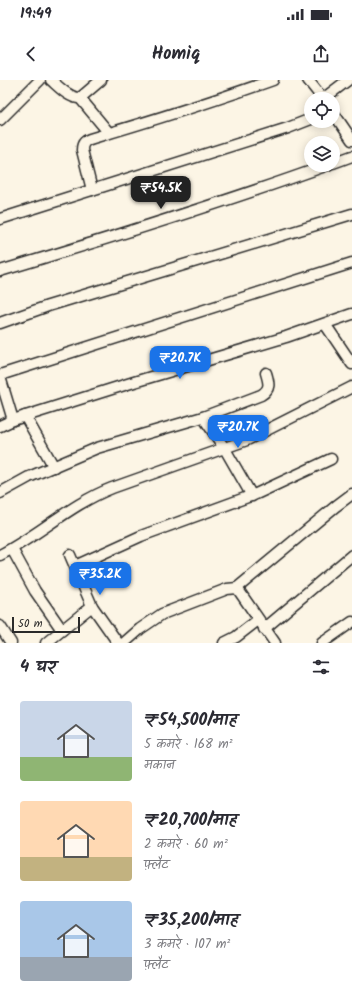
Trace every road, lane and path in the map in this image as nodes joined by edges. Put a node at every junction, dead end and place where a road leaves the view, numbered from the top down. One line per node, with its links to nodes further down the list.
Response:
1 (40, 80): 10 (street)
2 (51, 80): 9 (street)
3 (101, 80): 9 (street)
4 (273, 80): 13 (street)
5 (308, 80): 7 (street)
6 (348, 80): 8 (street)
7 (317, 92)
8 (332, 92)
9 (80, 98): 13 (street)
10 (0, 120)
11 (304, 122): 18 (street)
12 (340, 122): 14 (street)
13 (109, 133): 18 (street)
14 (352, 140)
15 (352, 156): 16 (street)
16 (340, 160)
17 (309, 172): 22 (street)
18 (92, 190): 20 (street)
19 (352, 214): 24 (street)
20 (0, 219)
21 (352, 263): 28 (street)
22 (0, 271)
23 (352, 314): 25 (street)
24 (0, 323)
25 (325, 324): 26 (street); 30 (street)
26 (352, 364)
27 (266, 374): 31 (street)
28 (0, 376): 32 (street)
29 (352, 387): 34 (street)
30 (25, 416): 32 (street); 36 (street)
31 (203, 417): 34 (street); 36 (street)
32 (13, 420): 33 (street)
33 (0, 426)
34 (225, 449): 39 (street); 40 (street)
35 (331, 459): 39 (street)
36 (54, 467): 37 (street)
37 (0, 493)
38 (352, 494): 45 (street)
39 (252, 496): 44 (street)
40 (12, 549): 41 (street); 50 (street)
41 (0, 555)
42 (70, 555): 44 (street)
43 (352, 556): 48 (street)
44 (75, 566): 46 (street)
45 (237, 588): 48 (street); 55 (street)
46 (92, 606): 50 (street); 54 (street)
47 (352, 622): 58 (street)
48 (261, 625): 51 (street); 57 (street)
49 (0, 626): 52 (street)
50 (62, 630): 53 (street)
51 (238, 640): 56 (street)
52 (11, 643)
53 (46, 643)
54 (118, 643)
55 (124, 643)
56 (224, 643)
57 (275, 643)
58 (322, 643)

